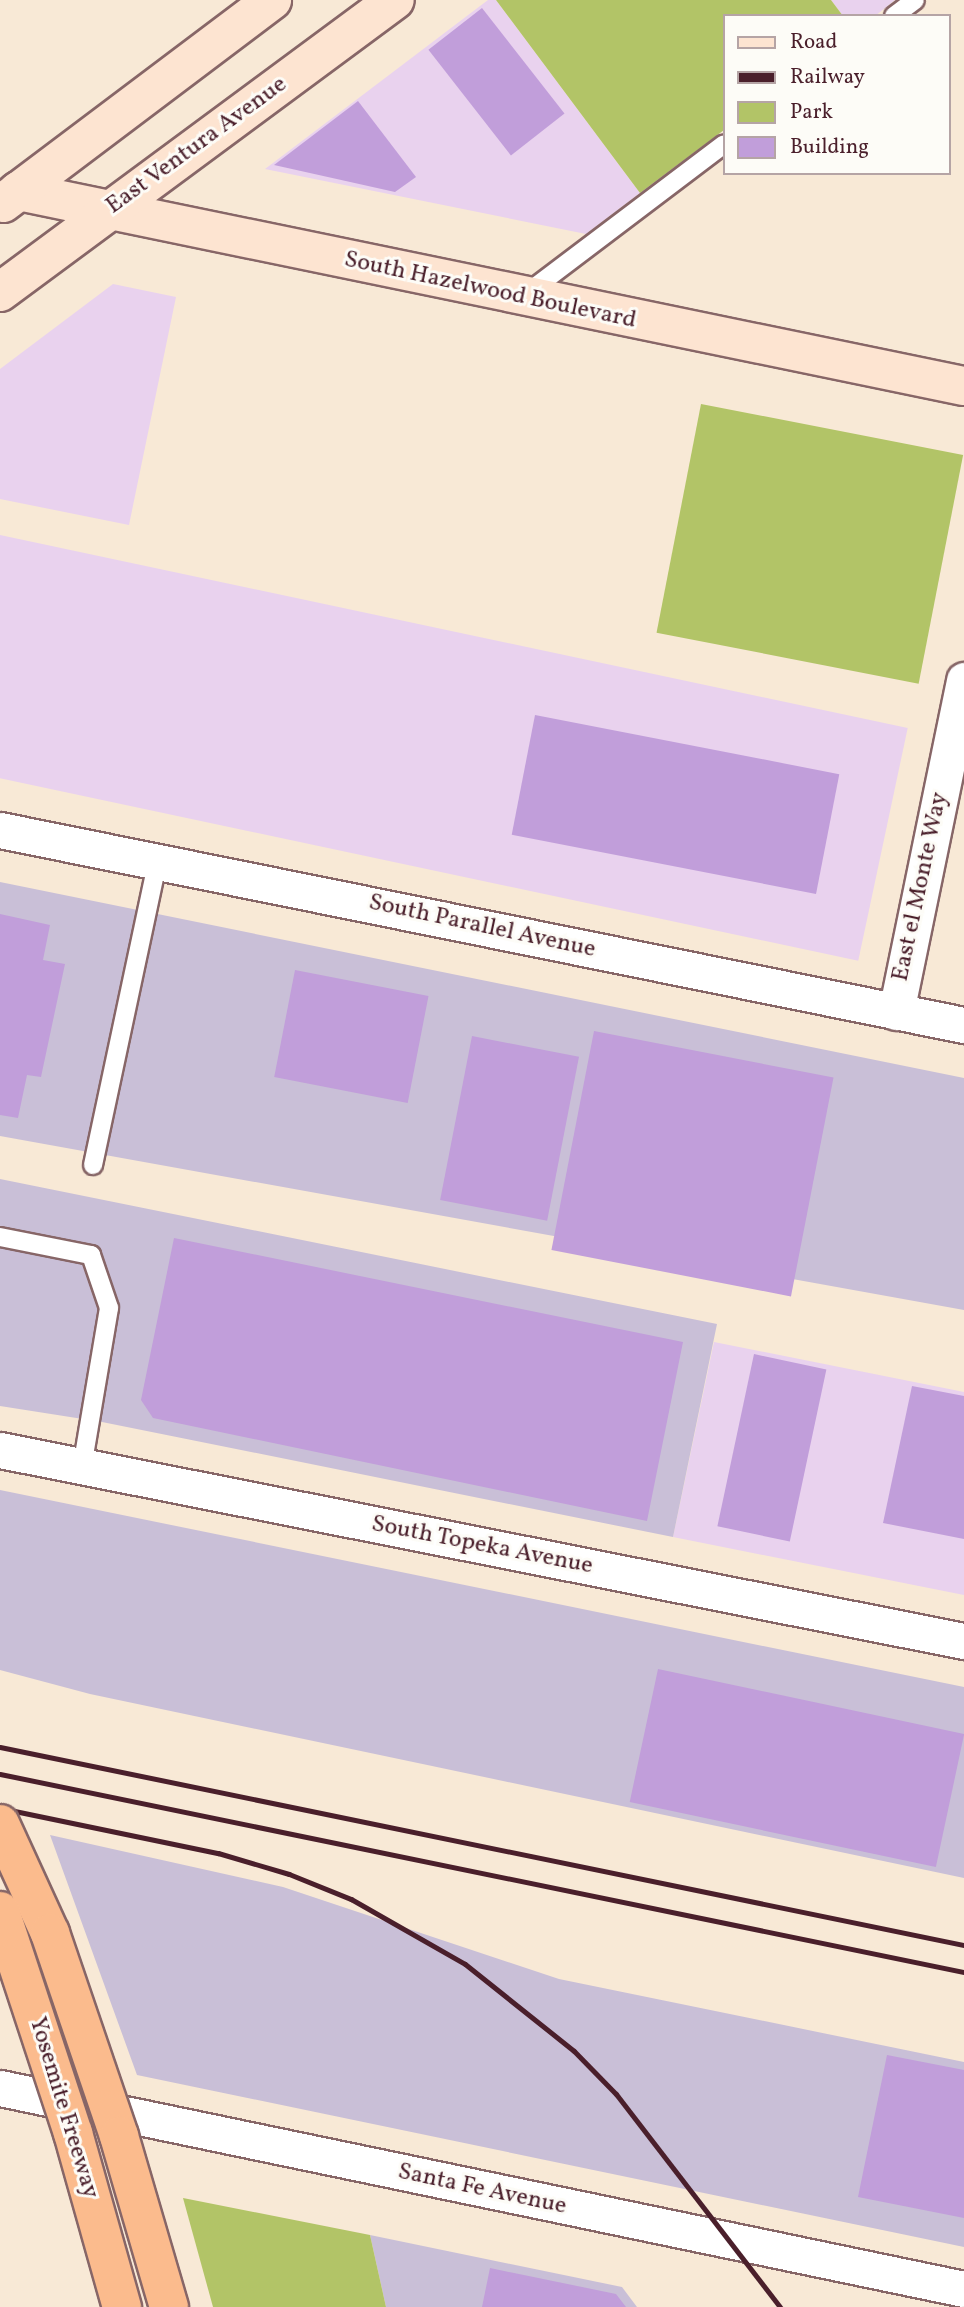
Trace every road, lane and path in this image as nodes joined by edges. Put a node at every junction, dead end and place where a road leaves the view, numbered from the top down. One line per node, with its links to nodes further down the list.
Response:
1 (272, 0): 6 (street)
2 (395, 0): 7 (street, East Ventura Avenue)
3 (915, 0): 4 (lane)
4 (897, 14)
5 (722, 146): 9 (lane)
6 (9, 198): 7 (street, South Hazelwood Boulevard)
7 (107, 212): 8 (street, East Ventura Avenue); 9 (street, South Hazelwood Boulevard)
8 (0, 292)
9 (521, 297): 10 (street, South Hazelwood Boulevard)
10 (963, 386)
11 (964, 680): 14 (street, East el Monte Way)
12 (0, 830): 13 (street, South Parallel Avenue)
13 (158, 860): 14 (street, South Parallel Avenue); 16 (lane)
14 (896, 1012): 15 (street, South Parallel Avenue)
15 (964, 1025)
16 (93, 1165)
17 (0, 1237): 19 (lane)
18 (0, 1450): 19 (street, South Topeka Avenue)
19 (82, 1467): 20 (street, South Topeka Avenue)
20 (964, 1641)
21 (0, 1824): 26 (highway, bridge)
22 (0, 1911): 25 (highway, Yosemite Freeway, bridge)
23 (0, 2088): 24 (street, Santa Fe Avenue)
24 (964, 2289)
25 (122, 2307)
26 (169, 2307)

